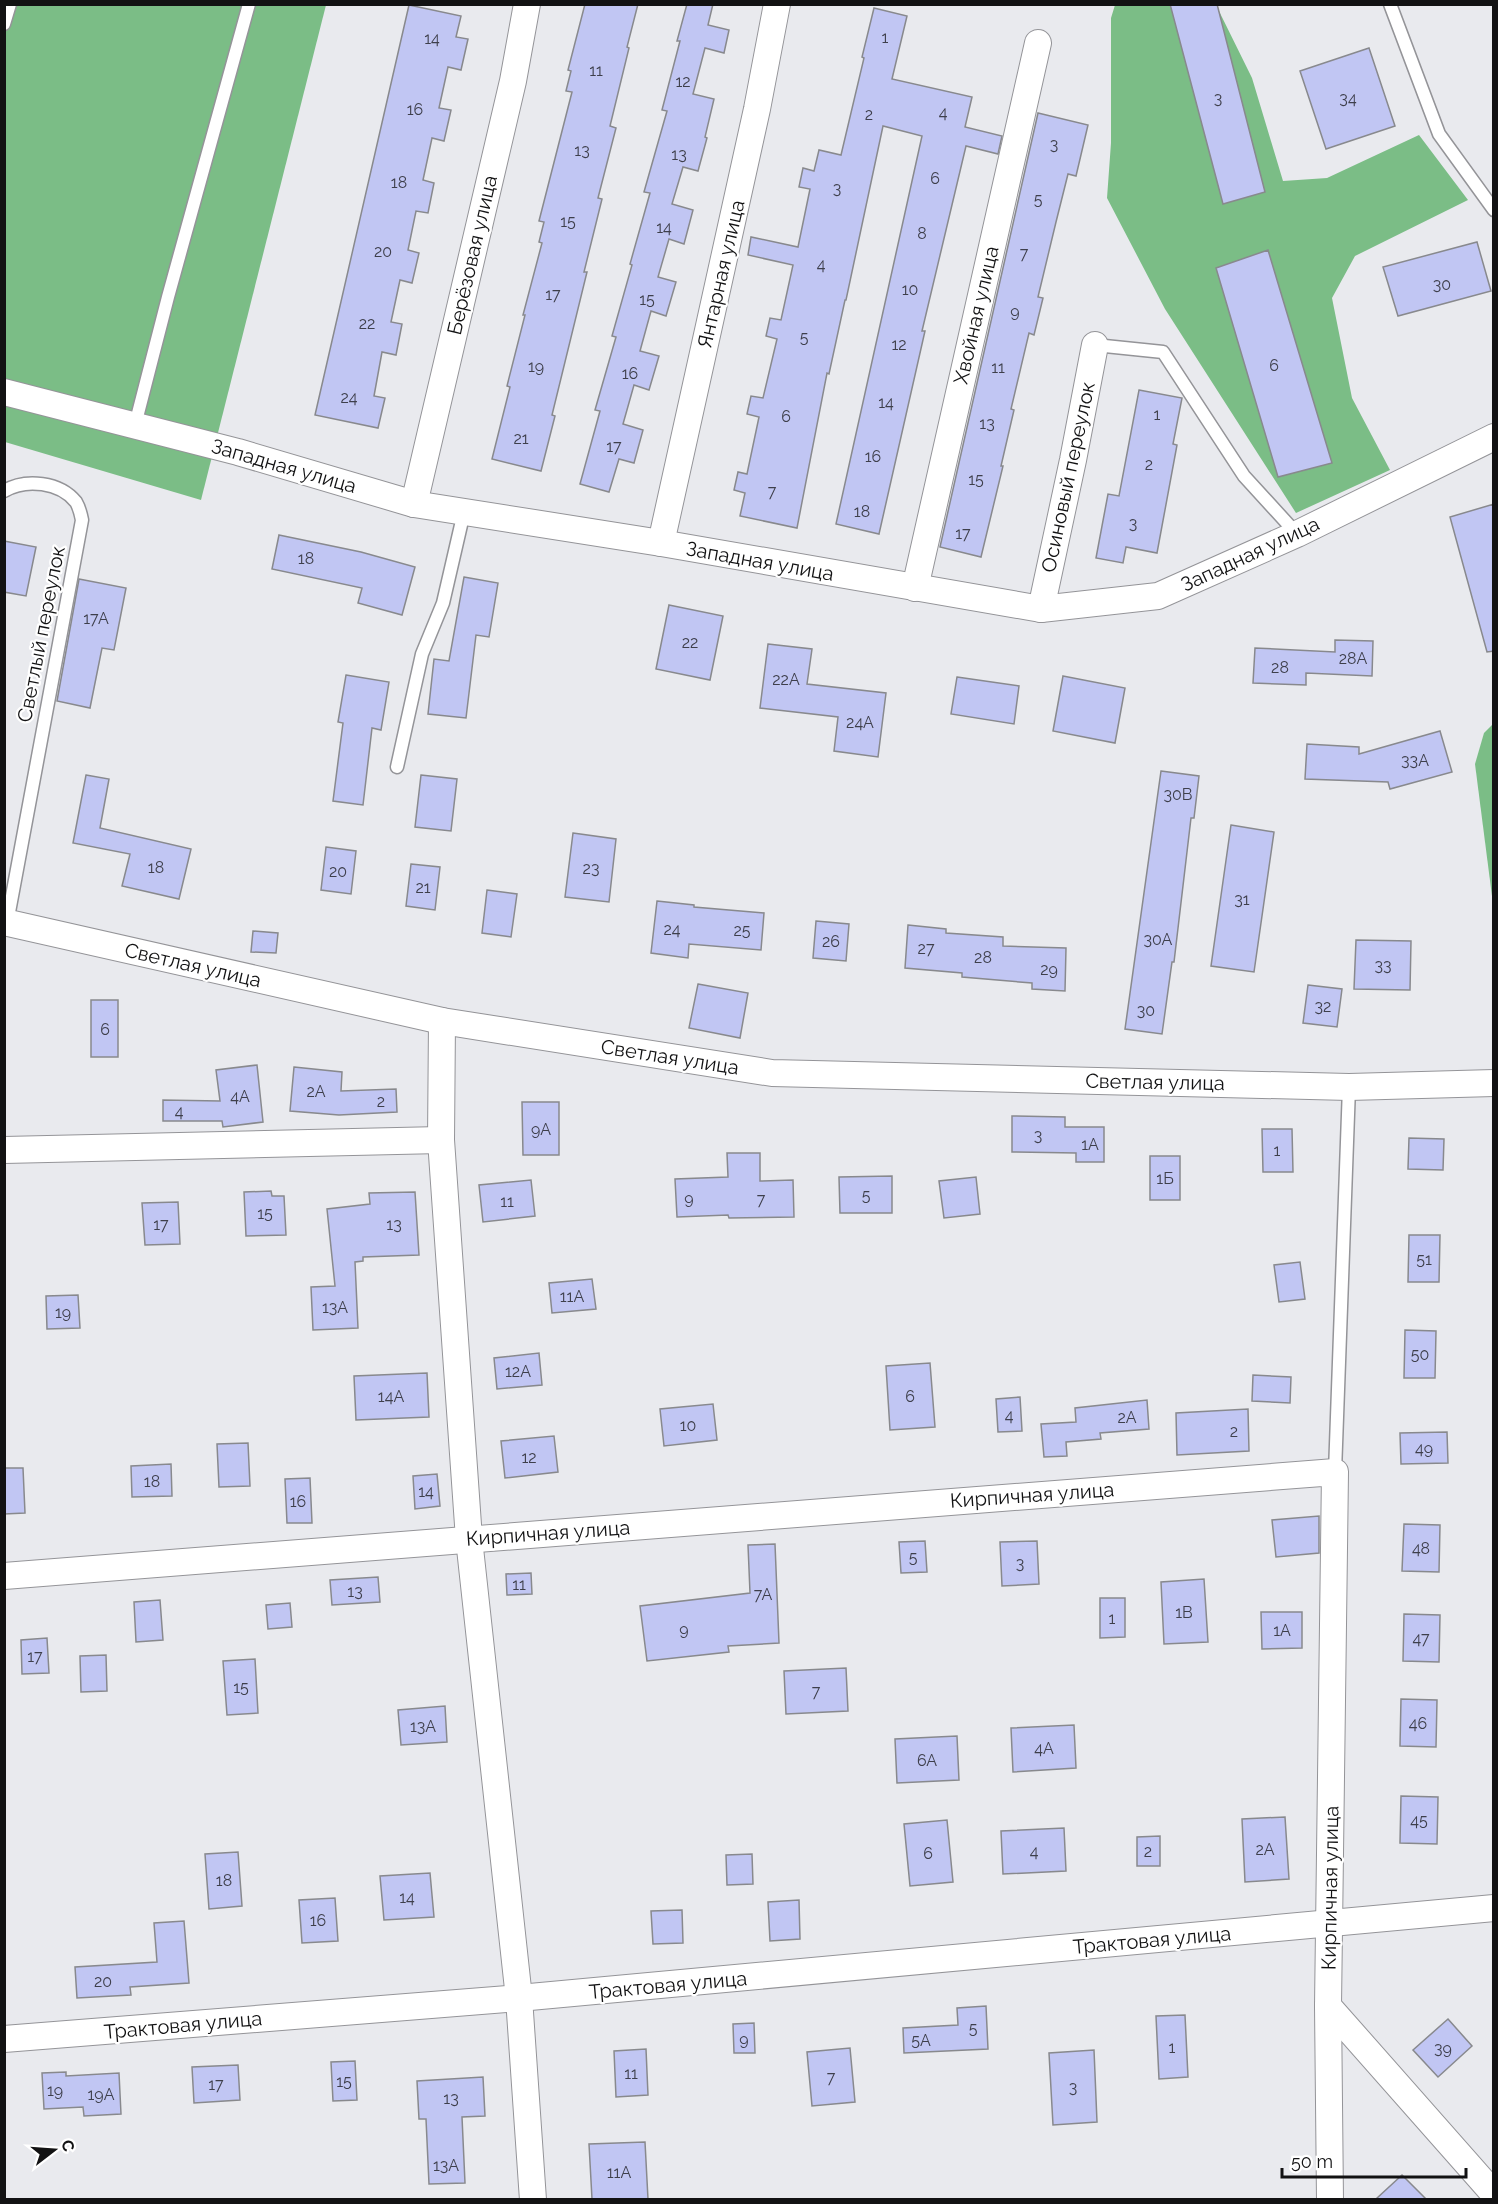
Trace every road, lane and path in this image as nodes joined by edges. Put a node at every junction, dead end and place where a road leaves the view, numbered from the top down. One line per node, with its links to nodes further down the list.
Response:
1 (9, 4): 6 (lane)
2 (249, 4): 11 (lane)
3 (527, 4): 14 (street, Берёзовая улица)
4 (777, 4): 17 (street, Янтарная улица)
5 (1390, 4): 8 (lane)
6 (4, 24)
7 (1038, 43): 18 (street, Хвойная улица)
8 (1494, 210)
9 (1095, 345): 16 (lane); 19 (street, Осиновый переулок)
10 (4, 392): 11 (street, Западная улица)
11 (135, 425): 14 (street, Западная улица)
12 (1494, 437): 16 (street, Западная улица)
13 (4, 491): 21 (lane, Светлый переулок)
14 (414, 504): 15 (street, Западная улица)
15 (464, 512): 17 (street, Западная улица); 20 (lane)
16 (1297, 534): 19 (street, Западная улица)
17 (661, 543): 18 (street, Западная улица)
18 (915, 588): 19 (street, Западная улица)
19 (1041, 609)
20 (397, 767)
21 (6, 922): 22 (street, Светлая улица)
22 (442, 1021): 24 (street, Светлая улица); 25 (street)
23 (1494, 1083): 24 (street, Светлая улица)
24 (1349, 1087): 27 (lane)
25 (441, 1140): 26 (street); 28 (street)
26 (4, 1150)
27 (1335, 1472): 28 (street, Кирпичная улица); 31 (street, Кирпичная улица)
28 (469, 1539): 29 (street, Кирпичная улица); 32 (street)
29 (4, 1576)
30 (1494, 1908): 31 (street, Трактовая улица)
31 (1330, 1924): 32 (street, Трактовая улица); 33 (street, Кирпичная улица)
32 (519, 1998): 34 (street, Трактовая улица); 36 (street)
33 (1328, 2006): 35 (street); 37 (street, Кирпичная улица)
34 (4, 2039)
35 (1494, 2194)
36 (533, 2199)
37 (1330, 2199)

